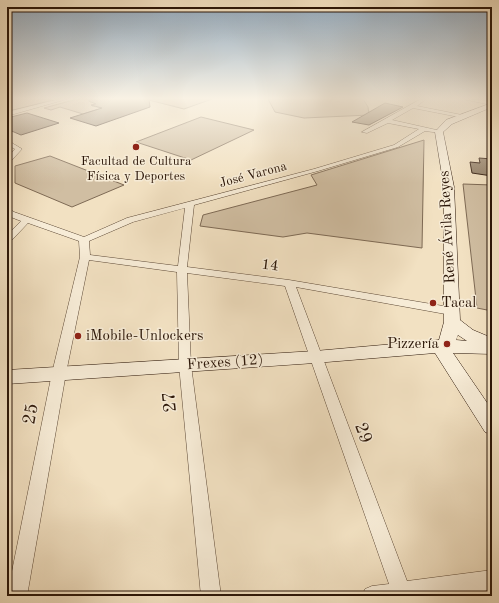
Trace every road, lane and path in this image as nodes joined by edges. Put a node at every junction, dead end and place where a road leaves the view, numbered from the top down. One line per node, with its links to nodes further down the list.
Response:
1 (377, 127): 6 (street)
2 (402, 127): 8 (street)
3 (415, 127): 5 (street)
4 (444, 127): 7 (street)
5 (424, 129): 7 (street); 8 (street, José Varona)
6 (365, 132)
7 (440, 132): 19 (street, René Ávila Reyes)
8 (416, 133): 11 (street, José Varona)
9 (7, 142): 10 (street)
10 (7, 162)
11 (190, 204): 15 (street, José Varona); 17 (street, 27)
12 (8, 212): 13 (street)
13 (27, 220): 14 (street); 15 (street)
14 (7, 240)
15 (84, 240): 16 (street, 25)
16 (85, 257): 17 (street, 14); 25 (street, 25)
17 (182, 270): 18 (street, 14); 24 (street, 27)
18 (289, 283): 19 (street, 14); 23 (street, 29)
19 (452, 317): 20 (street); 21 (street, René Ávila Reyes)
20 (492, 344)
21 (444, 346): 22 (street, Frexes (12)); 23 (street, Frexes (12)); 27 (street)
22 (492, 348)
23 (315, 357): 24 (street, Frexes (12)); 29 (street, 29)
24 (186, 365): 25 (street, Frexes (12)); 31 (street, 27)
25 (58, 373): 26 (street, Frexes (12)); 30 (street, 25)
26 (7, 377)
27 (492, 426)
28 (492, 580): 29 (street)
29 (402, 594): 32 (street)
30 (17, 596)
31 (211, 596)
32 (372, 596)

